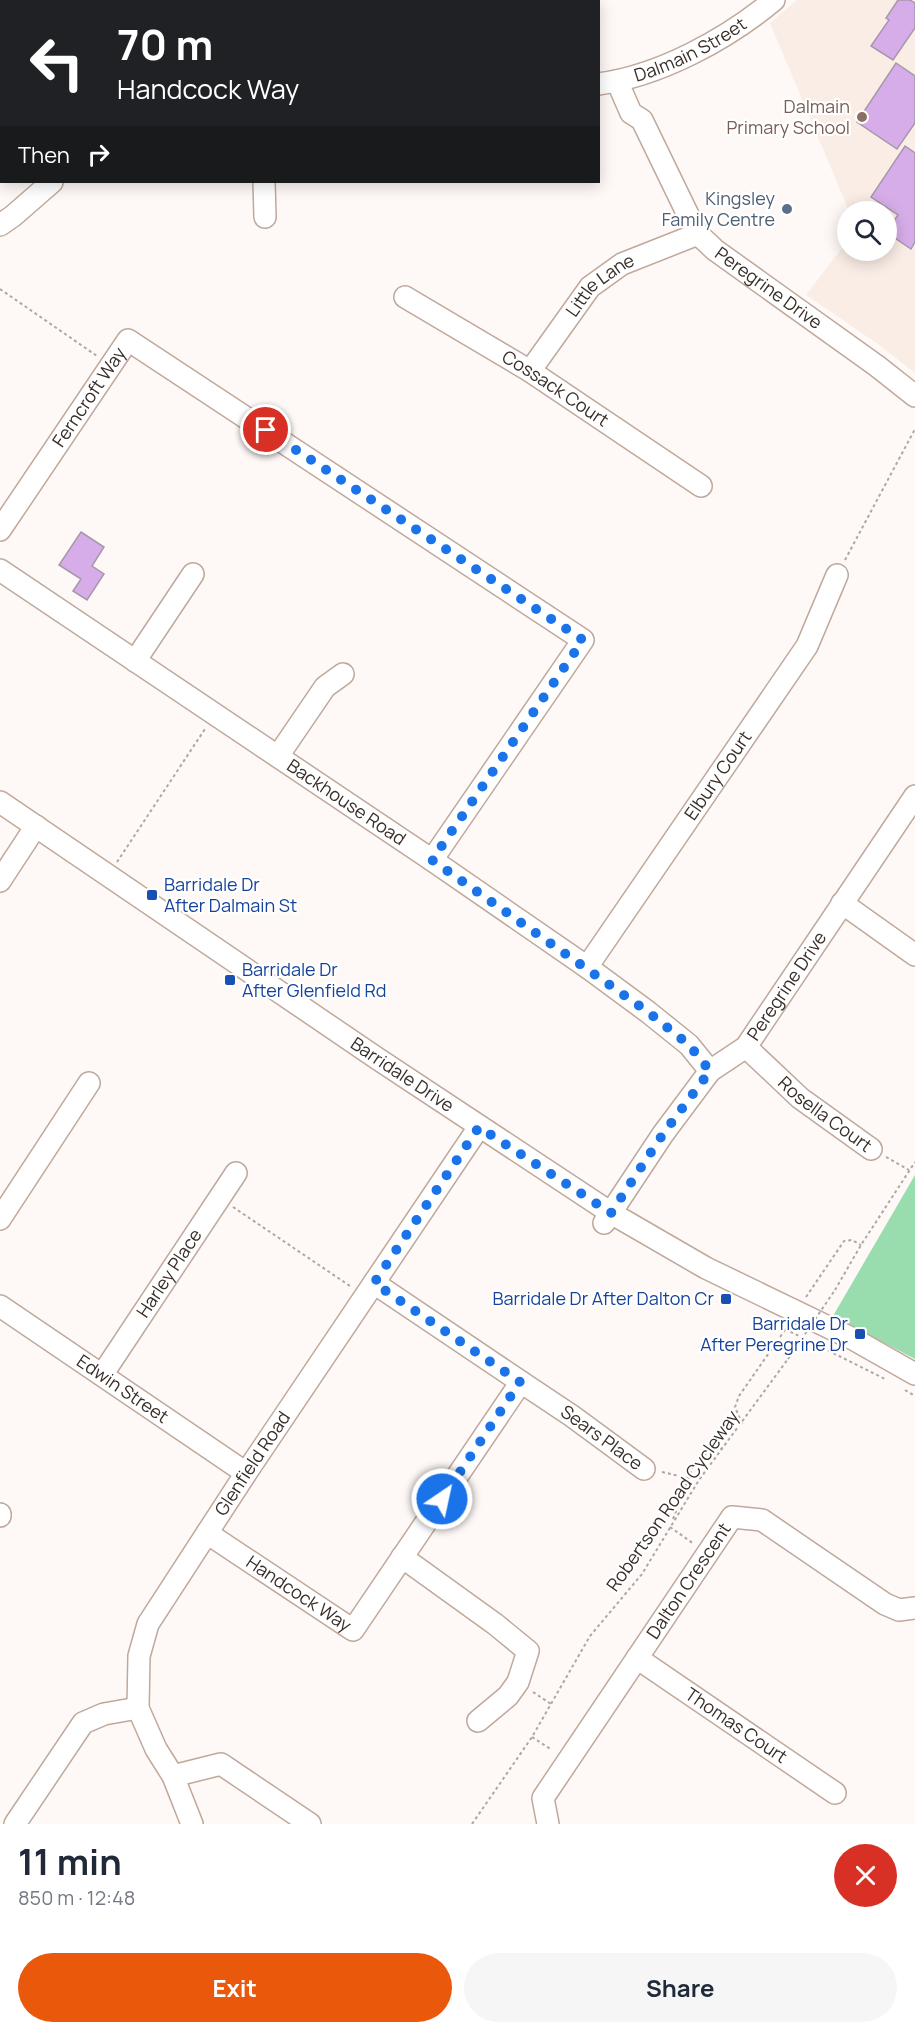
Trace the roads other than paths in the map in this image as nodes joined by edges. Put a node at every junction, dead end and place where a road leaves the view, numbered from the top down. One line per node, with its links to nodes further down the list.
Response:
1 (774, 0): 2 (street, Dalmain Street)
2 (617, 81): 7 (street, Peregrine Drive)
3 (51, 183): 6 (street)
4 (264, 183): 5 (street)
5 (265, 217)
6 (0, 225)
7 (698, 234): 9 (street, Little Lane); 10 (street, Peregrine Drive)
8 (405, 297): 9 (street, Cossack Court)
9 (530, 371): 11 (street, Cossack Court)
10 (915, 396)
11 (701, 486)
12 (0, 530): 23 (street, Ferncroft Way)
13 (0, 570): 16 (street, Backhouse Road)
14 (193, 574): 16 (street)
15 (837, 575): 27 (street, Elbury Court)
16 (135, 660): 18 (street, Backhouse Road)
17 (343, 674): 18 (street)
18 (278, 756): 23 (street, Backhouse Road)
19 (915, 796): 25 (street, Peregrine Drive)
20 (0, 802): 22 (street, Barridale Drive)
21 (0, 818): 22 (street, Barridale Drive)
22 (32, 831): 24 (street); 31 (street, Barridale Drive); 31 (street, Barridale Drive)
23 (432, 860): 27 (street, Backhouse Road)
24 (0, 881)
25 (842, 903): 26 (street); 28 (street, Peregrine Drive)
26 (915, 955)
27 (587, 967): 29 (street, Backhouse Road)
28 (746, 1047): 29 (street, Peregrine Drive); 32 (street, Rosella Court)
29 (710, 1071): 34 (street, Peregrine Drive)
30 (89, 1083): 35 (street)
31 (476, 1132): 34 (street, Barridale Drive); 36 (street, Glenfield Road)
32 (871, 1149)
33 (236, 1173): 38 (street, Harley Place)
34 (607, 1218): 40 (street, Barridale Drive)
35 (0, 1219)
36 (369, 1289): 39 (street); 42 (street, Glenfield Road)
37 (0, 1306): 38 (street, Edwin Street)
38 (102, 1375): 42 (street, Edwin Street)
39 (520, 1382): 41 (street, Sears Place); 44 (street, Handcock Way)
40 (910, 1384)
41 (644, 1469)
42 (246, 1473): 43 (street, Glenfield Road)
43 (207, 1533): 44 (street, Handcock Way); 47 (street, Glenfield Road)
44 (402, 1557): 48 (street)
45 (915, 1608): 46 (street, Dalton Crescent)
46 (637, 1658): 50 (street, Thomas Court); 54 (street, Dalton Crescent)
47 (138, 1708): 49 (street, Glenfield Road); 51 (street)
48 (478, 1721)
49 (173, 1776): 52 (street, Glenfield Road); 53 (street)
50 (835, 1793)
51 (15, 1824)
52 (192, 1824)
53 (310, 1824)
54 (548, 1824)

